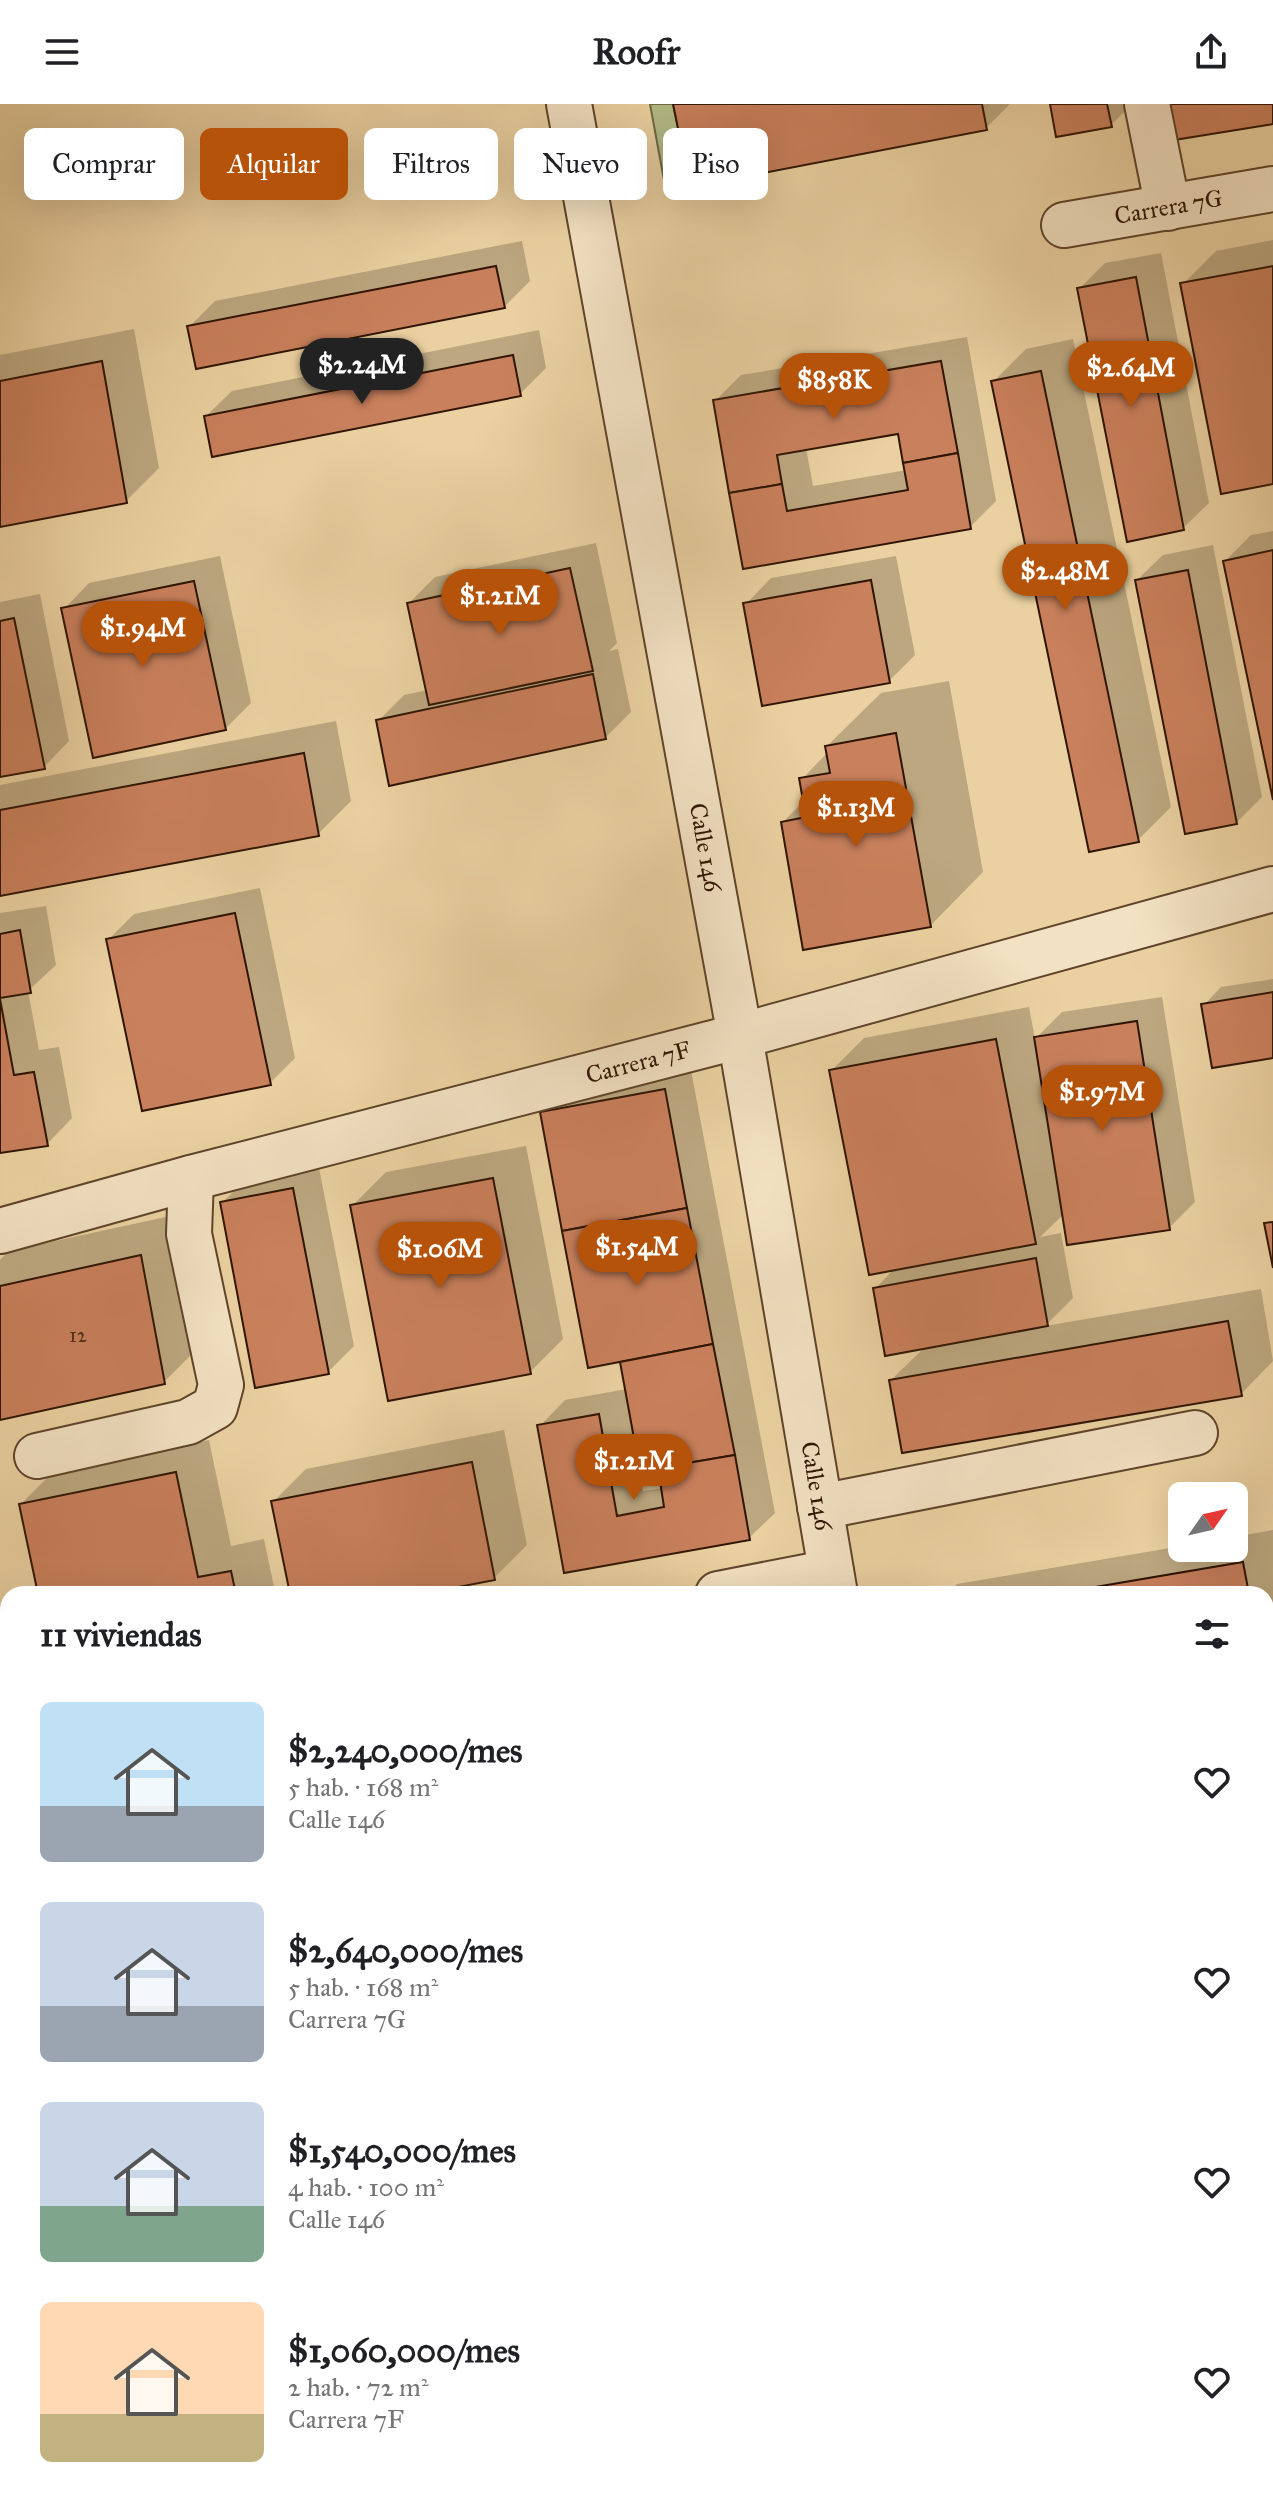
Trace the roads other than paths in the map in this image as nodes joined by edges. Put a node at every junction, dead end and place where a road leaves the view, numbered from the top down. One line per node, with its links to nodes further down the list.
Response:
1 (569, 104): 7 (street, Calle 146)
2 (1147, 104): 4 (street)
3 (1273, 189): 4 (street, Carrera 7G)
4 (1168, 208): 5 (street, Carrera 7G)
5 (1064, 225)
6 (1273, 889): 7 (street, Carrera 7F)
7 (740, 1036): 8 (street, Carrera 7F); 12 (street, Calle 146)
8 (191, 1178): 9 (street, Carrera 7F); 11 (street)
9 (0, 1231)
10 (1195, 1433): 12 (street)
11 (37, 1456)
12 (820, 1507): 13 (street, Calle 146)
13 (833, 1583): 14 (street)
14 (802, 1586)

